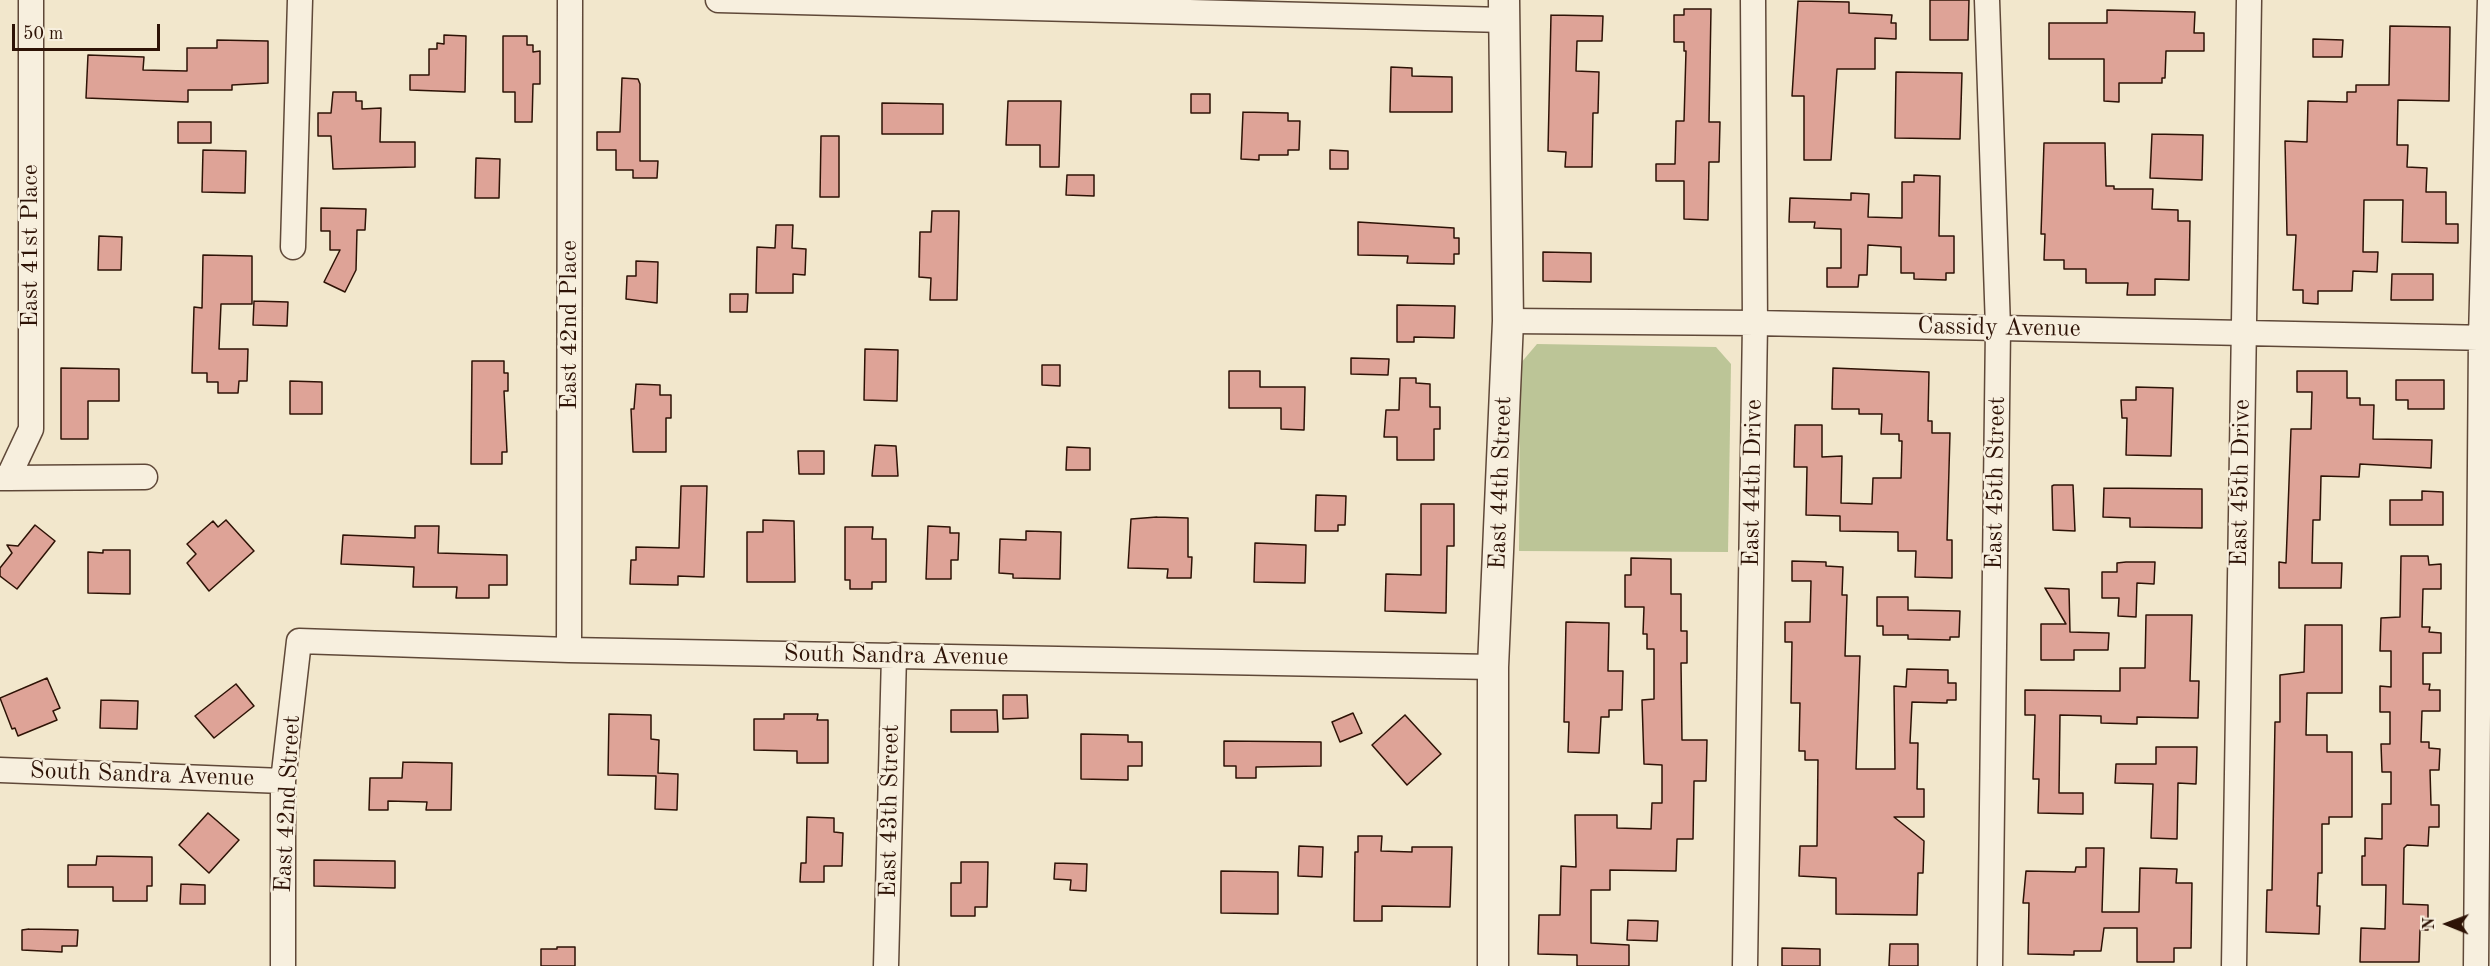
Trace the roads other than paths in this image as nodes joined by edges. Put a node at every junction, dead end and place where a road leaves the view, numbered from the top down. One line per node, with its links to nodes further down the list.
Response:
1 (31, 0): 18 (street, East 41st Place)
2 (300, 0): 11 (street)
3 (570, 0): 20 (street, East 42nd Place)
4 (718, 0): 9 (street)
5 (1753, 0): 13 (street, East 44th Drive)
6 (1987, 0): 14 (street, East 45th Street)
7 (2249, 0): 15 (street, East 45th Drive)
8 (2490, 0): 16 (street)
9 (909, 2): 10 (street)
10 (1504, 10): 12 (street, East 44th Street)
11 (293, 247)
12 (1508, 321): 13 (street, Cassidy Avenue); 22 (street, East 44th Street)
13 (1755, 323): 14 (street, Cassidy Avenue); 28 (street, East 44th Drive)
14 (1998, 328): 15 (street, Cassidy Avenue); 29 (street, East 45th Street)
15 (2243, 334): 16 (street, Cassidy Avenue); 30 (street, East 45th Drive)
16 (2485, 338): 31 (street)
17 (145, 477): 18 (street)
18 (4, 478)
19 (299, 641): 20 (street, South Sandra Avenue); 24 (street, East 42nd Street)
20 (569, 650): 21 (street, South Sandra Avenue)
21 (894, 655): 22 (street, South Sandra Avenue); 26 (street, East 43th Street)
22 (1493, 667): 27 (street, East 44th Street)
23 (0, 770): 24 (street, South Sandra Avenue)
24 (284, 781): 25 (street, East 42nd Street)
25 (283, 966)
26 (886, 966)
27 (1493, 966)
28 (1746, 966)
29 (1990, 966)
30 (2234, 966)
31 (2476, 966)

